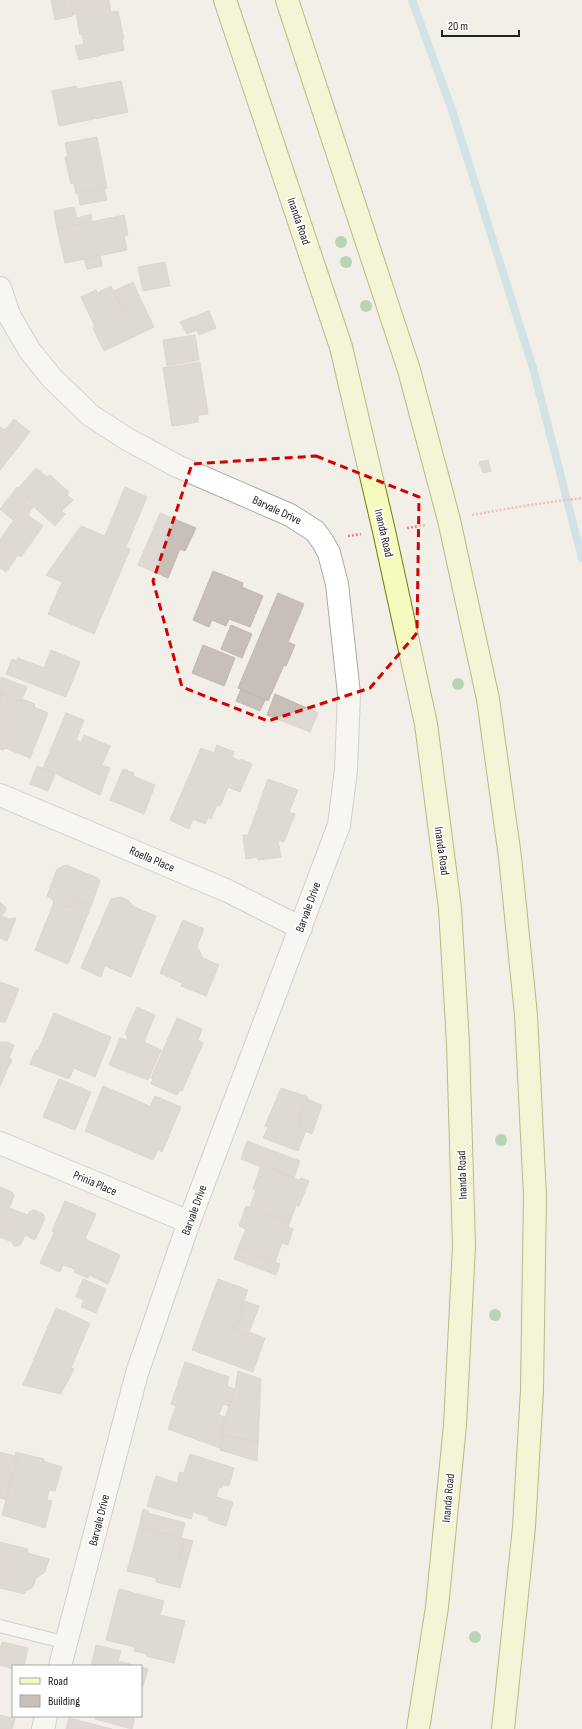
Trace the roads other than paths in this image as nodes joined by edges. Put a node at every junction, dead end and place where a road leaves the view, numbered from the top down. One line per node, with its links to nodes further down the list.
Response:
1 (225, 0): 13 (main road, Inanda Road)
2 (288, 0): 14 (main road)
3 (0, 288): 5 (street, Barvale Drive)
4 (0, 795): 5 (street, Roella Place)
5 (301, 928): 7 (street, Barvale Drive)
6 (0, 1143): 7 (street, Prinia Place)
7 (189, 1222): 9 (street, Barvale Drive)
8 (0, 1626): 9 (lane)
9 (67, 1643): 10 (street, Barvale Drive)
10 (60, 1665)
11 (46, 1717): 12 (street)
12 (43, 1729)
13 (418, 1729)
14 (503, 1729)

